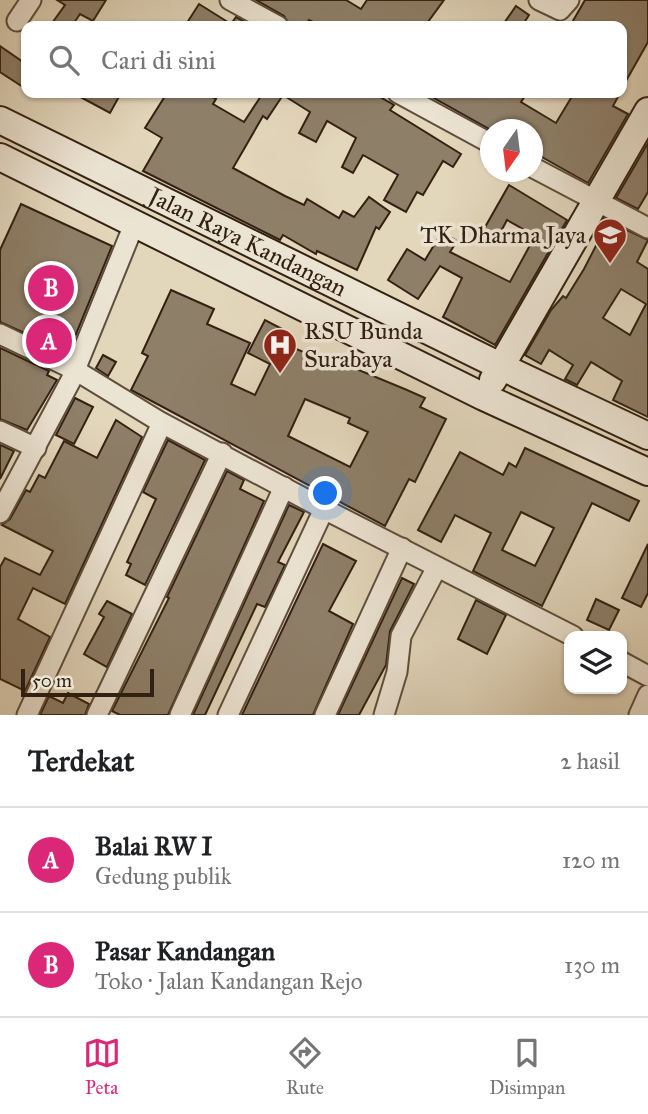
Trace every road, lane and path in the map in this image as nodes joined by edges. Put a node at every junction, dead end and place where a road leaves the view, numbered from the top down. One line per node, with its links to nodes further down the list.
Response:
1 (31, 0): 5 (street)
2 (230, 0): 6 (street)
3 (539, 0): 4 (street)
4 (569, 0)
5 (17, 21)
6 (269, 21)
7 (407, 98): 10 (street)
8 (648, 111): 13 (main road)
9 (0, 120): 17 (main road, Jalan Raya Kandangan)
10 (480, 138)
11 (0, 157): 14 (main road, Jalan Raya Kandangan)
12 (543, 172): 13 (street)
13 (595, 201): 15 (street); 17 (main road)
14 (135, 222): 18 (street); 19 (main road, Jalan Raya Kandangan)
15 (648, 228)
16 (0, 334): 18 (street)
17 (500, 366): 19 (main road); 22 (main road, Jalan Raya Kandangan)
18 (75, 370): 20 (street); 23 (street)
19 (484, 397): 25 (main road, Jalan Raya Kandangan)
20 (162, 423): 24 (street); 35 (street)
21 (0, 431): 23 (street)
22 (648, 436)
23 (36, 448): 28 (street)
24 (222, 453): 26 (street); 36 (street)
25 (648, 472)
26 (284, 487): 27 (street); 37 (street)
27 (324, 509): 29 (street); 38 (street)
28 (0, 513)
29 (402, 548): 30 (street); 39 (street)
30 (437, 567): 31 (street); 40 (street)
31 (564, 631)
32 (627, 665): 33 (street)
33 (648, 676)
34 (648, 695): 41 (street)
35 (27, 715)
36 (97, 715)
37 (180, 715)
38 (228, 715)
39 (325, 715)
40 (384, 715)
41 (639, 715)

